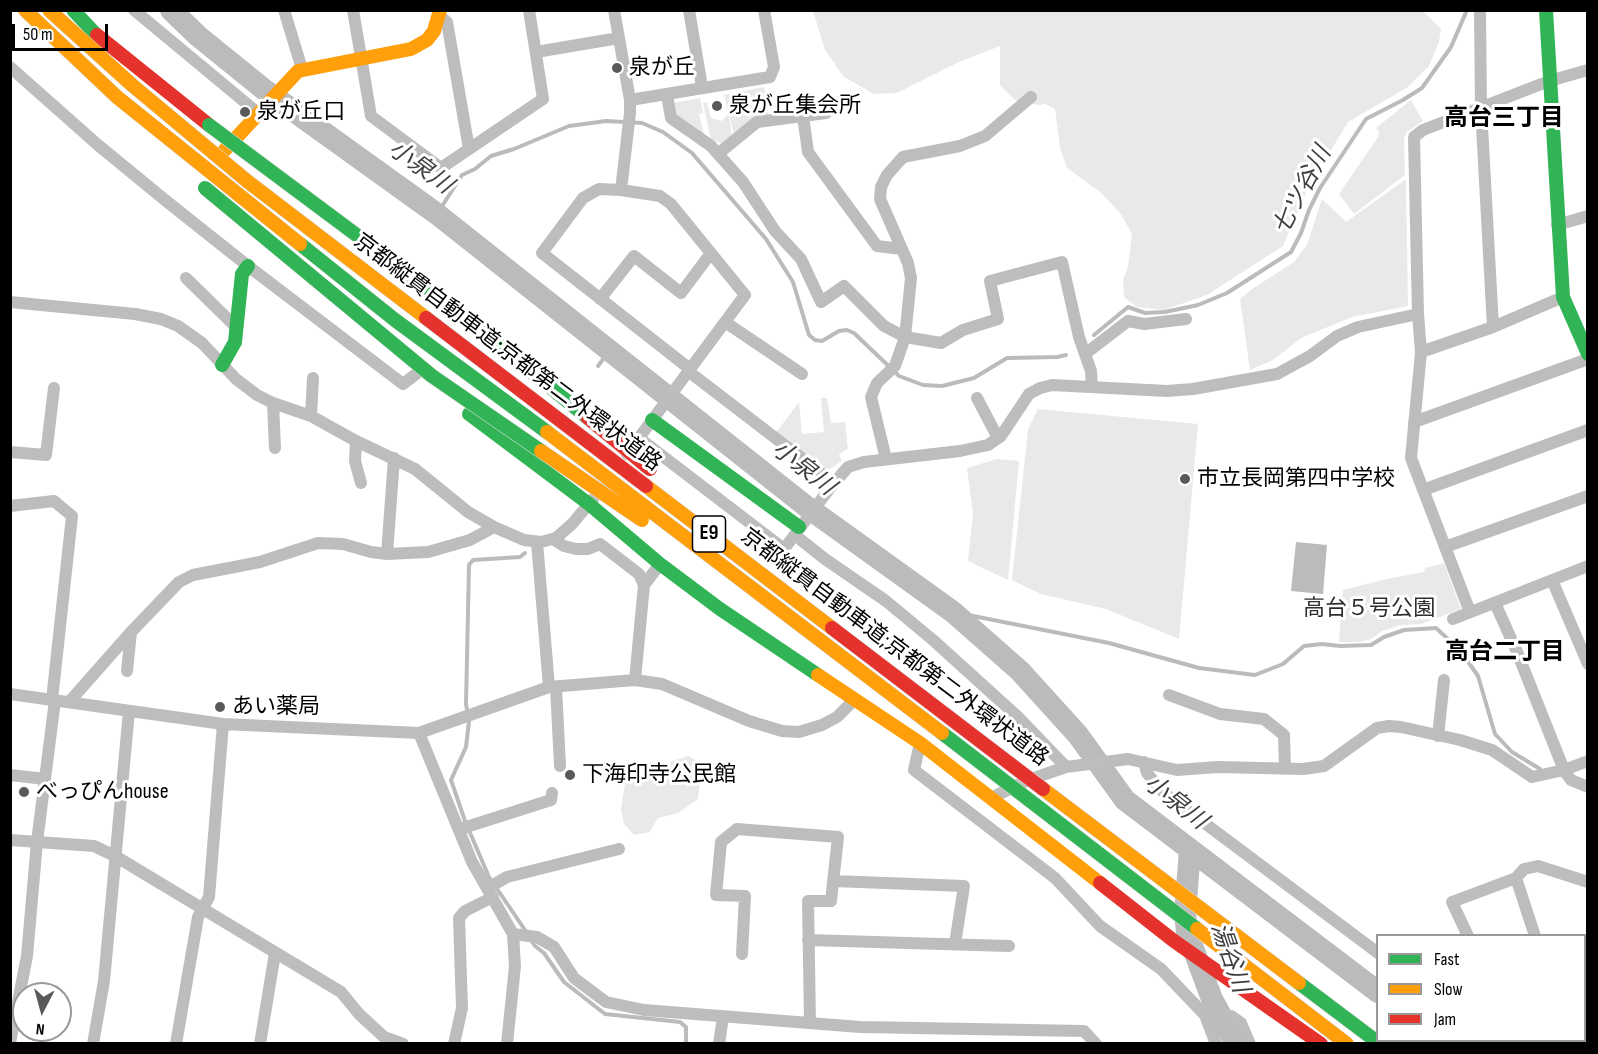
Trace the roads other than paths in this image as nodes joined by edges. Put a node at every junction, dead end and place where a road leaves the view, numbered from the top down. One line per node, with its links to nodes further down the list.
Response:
1 (17, 10): 33 (main road)
2 (25, 10): 100 (main road, 京都縦貫自動車道;京都第二外環状道路 / E9, bridge)
3 (34, 10): 32 (main road)
4 (49, 10): 86 (main road, 京都縦貫自動車道;京都第二外環状道路 / E9, bridge)
5 (73, 10): 16 (main road)
6 (134, 10): 29 (street)
7 (284, 10): 22 (street)
8 (353, 10): 19 (street)
9 (529, 10): 18 (street)
10 (614, 10): 17 (street)
11 (690, 10): 24 (street)
12 (764, 10): 24 (street)
13 (1480, 10): 28 (street)
14 (1546, 10): 23 (main road)
15 (440, 13): 19 (main road); 34 (street)
16 (98, 35): 32 (main road); 78 (main road, bridge)
17 (619, 38): 18 (street); 27 (street)
18 (536, 52): 34 (street)
19 (361, 58): 22 (main road); 34 (street)
20 (10, 67): 43 (street)
21 (1587, 70): 23 (street)
22 (297, 73): 29 (main road)
23 (1549, 81): 28 (street); 40 (main road)
24 (702, 87): 25 (street)
25 (667, 94): 27 (street); 35 (street)
26 (1030, 97): 41 (street)
27 (630, 100): 38 (street)
28 (1481, 108): 48 (street); 52 (street)
29 (259, 112): 36 (main road)
30 (826, 113): 31 (street)
31 (803, 116): 35 (street); 41 (street)
32 (188, 141): 36 (main road)
33 (156, 147)
34 (469, 149)
35 (718, 153): 53 (street)
36 (212, 166): 59 (main road)
37 (190, 176): 100 (main road, bridge)
38 (621, 190): 42 (street); 46 (street)
39 (1587, 216): 40 (street)
40 (1557, 225): 45 (main road)
41 (902, 249): 53 (street)
42 (711, 253): 46 (street); 50 (street)
43 (248, 266): 51 (main road); 59 (street)
44 (186, 278): 51 (street)
45 (1563, 297): 52 (street); 56 (main road)
46 (600, 299): 60 (street)
47 (10, 302): 58 (street)
48 (1418, 314): 55 (street); 63 (street)
49 (1185, 319): 54 (street)
50 (725, 322): 60 (street); 61 (street)
51 (236, 327): 58 (main road)
52 (1493, 327): 55 (street)
53 (905, 337): 54 (street); 77 (street)
54 (1082, 346): 63 (street)
55 (1421, 352): 69 (street)
56 (1587, 354)
57 (1587, 359): 69 (street)
58 (222, 365): 66 (street)
59 (420, 371): 84 (main road)
60 (687, 372): 68 (street); 80 (street)
61 (802, 374)
62 (313, 378): 67 (street)
63 (1092, 387): 72 (street)
64 (54, 388): 75 (street)
65 (977, 398): 72 (street)
66 (273, 403): 67 (street); 74 (street)
67 (311, 416): 73 (street)
68 (655, 417): 71 (street); 88 (main road)
69 (1414, 422): 81 (street)
70 (1587, 430): 81 (street)
71 (639, 438): 84 (street); 88 (street)
72 (998, 438): 77 (street)
73 (356, 441): 76 (street); 79 (street)
74 (275, 448)
75 (10, 452)
76 (394, 458): 87 (street); 92 (street)
77 (886, 459): 80 (street)
78 (664, 480)
79 (361, 483)
80 (832, 485): 88 (street)
81 (1423, 490): 91 (street)
82 (682, 494): 86 (main road)
83 (1587, 496): 91 (street)
84 (589, 504): 89 (street); 93 (main road)
85 (10, 506): 110 (street)
86 (692, 520): 150 (main road, 京都縦貫自動車道;京都第二外環状道路 / E9, bridge)
87 (494, 527): 90 (street); 92 (street)
88 (801, 530): 120 (street)
89 (553, 539): 90 (street); 96 (street)
90 (537, 542): 106 (street)
91 (1445, 548): 98 (street)
92 (387, 554): 101 (street)
93 (660, 564): 96 (street); 109 (main road)
94 (1587, 566): 95 (street)
95 (1552, 580): 97 (street); 102 (street)
96 (644, 585): 104 (street)
97 (1495, 603): 98 (street); 122 (street)
98 (1470, 612): 99 (street)
99 (1453, 619)
100 (801, 625): 163 (main road, 京都縦貫自動車道;京都第二外環状道路 / E9, bridge)
101 (131, 632): 103 (street); 111 (street)
102 (1587, 664)
103 (127, 671)
104 (635, 680): 106 (street); 109 (street)
105 (1444, 680): 115 (street)
106 (553, 687): 114 (street); 119 (street)
107 (10, 694): 110 (street)
108 (1169, 695): 121 (street)
109 (855, 699): 116 (main road)
110 (54, 700): 111 (street); 124 (street)
111 (70, 701): 112 (street)
112 (129, 711): 113 (street); 132 (street)
113 (223, 724): 114 (street); 137 (street)
114 (419, 733): 128 (street)
115 (1438, 736): 121 (street); 122 (street)
116 (920, 743): 127 (main road); 147 (street)
117 (1587, 761): 122 (street)
118 (1144, 762): 120 (street); 121 (street); 144 (street)
119 (560, 766)
120 (1070, 767): 127 (street)
121 (1285, 768)
122 (1564, 770): 125 (street)
123 (10, 775): 124 (street)
124 (45, 779): 130 (street)
125 (1587, 787)
126 (552, 793): 128 (street)
127 (991, 798): 152 (main road)
128 (460, 829): 136 (street)
129 (10, 840): 130 (street)
130 (37, 842): 132 (street); 151 (street)
131 (619, 849): 136 (street)
132 (115, 856): 137 (street); 153 (street)
133 (1516, 878): 135 (street); 139 (street); 140 (street)
134 (833, 881): 141 (street); 142 (street); 146 (street)
135 (1587, 882)
136 (490, 893): 138 (street); 157 (street)
137 (203, 908): 145 (street); 154 (street)
138 (513, 934): 148 (street); 158 (street)
139 (1466, 934)
140 (1534, 934)
141 (808, 940): 142 (street); 149 (street)
142 (955, 944): 143 (street)
143 (1009, 946)
144 (1376, 952)
145 (275, 953): 155 (street); 156 (street)
146 (742, 954)
147 (1205, 1015): 161 (street); 162 (street)
148 (723, 1017): 149 (street); 159 (street)
149 (810, 1023): 160 (street)
150 (1376, 1041)
151 (10, 1043)
152 (1319, 1043)
153 (93, 1044)
154 (176, 1044)
155 (260, 1044)
156 (403, 1044)
157 (454, 1044)
158 (507, 1044)
159 (719, 1044)
160 (1096, 1044)
161 (1216, 1044)
162 (1250, 1044)
163 (1347, 1044)

